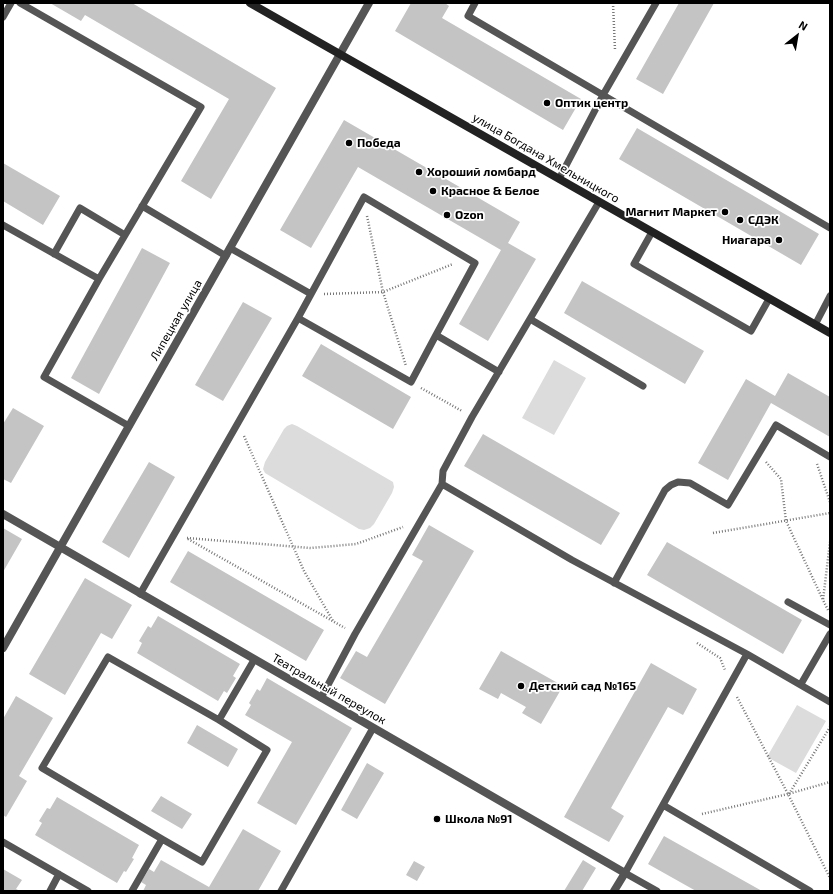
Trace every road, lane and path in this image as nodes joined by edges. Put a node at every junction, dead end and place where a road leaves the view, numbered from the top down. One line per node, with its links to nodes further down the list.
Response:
1 (11, 3): 8 (lane)
2 (20, 3): 15 (lane)
3 (250, 3): 9 (main road, улица Богдана Хмельницкого)
4 (369, 3): 9 (street, Липецкая улица)
5 (475, 3): 11 (lane)
6 (613, 3): 10 (path)
7 (656, 3): 10 (lane)
8 (3, 17)
9 (340, 54): 12 (main road, улица Богдана Хмельницкого); 20 (street, Липецкая улица)
10 (616, 73): 11 (lane)
11 (603, 95): 12 (lane); 17 (lane)
12 (559, 179): 14 (main road, улица Богдана Хмельницкого)
13 (364, 198): 22 (lane); 24 (path); 25 (lane)
14 (599, 202): 18 (main road, улица Богдана Хмельницкого); 29 (lane)
15 (142, 206): 19 (lane); 20 (lane)
16 (3, 225): 21 (lane)
17 (830, 228)
18 (652, 232): 27 (main road, улица Богдана Хмельницкого); 27 (lane)
19 (125, 235): 21 (lane); 23 (lane)
20 (228, 252): 25 (lane); 38 (street, Липецкая улица)
21 (54, 254): 23 (lane)
22 (468, 258): 24 (path); 32 (lane)
23 (98, 279): 38 (lane)
24 (383, 292): 25 (path); 34 (path)
25 (311, 294): 28 (lane)
26 (830, 296): 30 (lane)
27 (769, 299): 30 (main road, улица Богдана Хмельницкого)
28 (298, 318): 34 (lane); 37 (lane)
29 (530, 319): 33 (lane); 35 (lane)
30 (815, 325): 31 (main road, улица Богдана Хмельницкого)
31 (830, 333)
32 (436, 335): 33 (lane); 34 (lane)
33 (499, 372): 36 (lane)
34 (411, 382): 36 (path)
35 (643, 386)
36 (472, 417): 42 (lane)
37 (238, 423): 48 (lane); 52 (path)
38 (129, 426): 53 (street, Липецкая улица)
39 (812, 446): 40 (lane); 41 (lane); 43 (path)
40 (759, 454): 47 (path); 54 (lane)
41 (830, 457)
42 (442, 484): 46 (lane); 54 (lane)
43 (830, 502)
44 (3, 514): 53 (street, Театральный переулок)
45 (830, 514): 47 (path)
46 (420, 520): 52 (path); 61 (lane)
47 (786, 521): 49 (path); 56 (path)
48 (175, 531): 50 (path); 55 (lane)
49 (713, 533)
50 (188, 538): 52 (path); 59 (path)
51 (830, 542): 56 (path)
52 (293, 545): 59 (path)
53 (60, 548): 55 (street, Театральный переулок); 63 (street, Липецкая улица)
54 (614, 582): 64 (lane)
55 (140, 594): 65 (street, Театральный переулок)
56 (823, 600): 58 (path)
57 (788, 602): 60 (lane)
58 (830, 614)
59 (333, 621): 61 (path)
60 (830, 625)
61 (355, 634): 67 (lane)
62 (830, 634): 66 (lane)
63 (3, 648)
64 (747, 654): 66 (lane); 74 (lane)
65 (254, 660): 67 (street, Театральный переулок); 69 (lane)
66 (801, 684): 68 (lane)
67 (321, 698): 70 (street, Театральный переулок)
68 (830, 702)
69 (219, 720): 76 (lane); 76 (lane)
70 (373, 728): 78 (street, Театральный переулок); 83 (lane)
71 (830, 728): 73 (path)
72 (830, 782): 73 (path)
73 (788, 794): 75 (path)
74 (663, 805): 75 (lane); 78 (lane)
75 (684, 818): 86 (lane)
76 (162, 839): 82 (lane)
77 (3, 842): 79 (lane)
78 (625, 873): 84 (street); 85 (lane)
79 (59, 874): 80 (lane); 81 (lane)
80 (50, 891)
81 (88, 891)
82 (132, 891)
83 (281, 891)
84 (614, 891)
85 (657, 891)
86 (810, 891)

